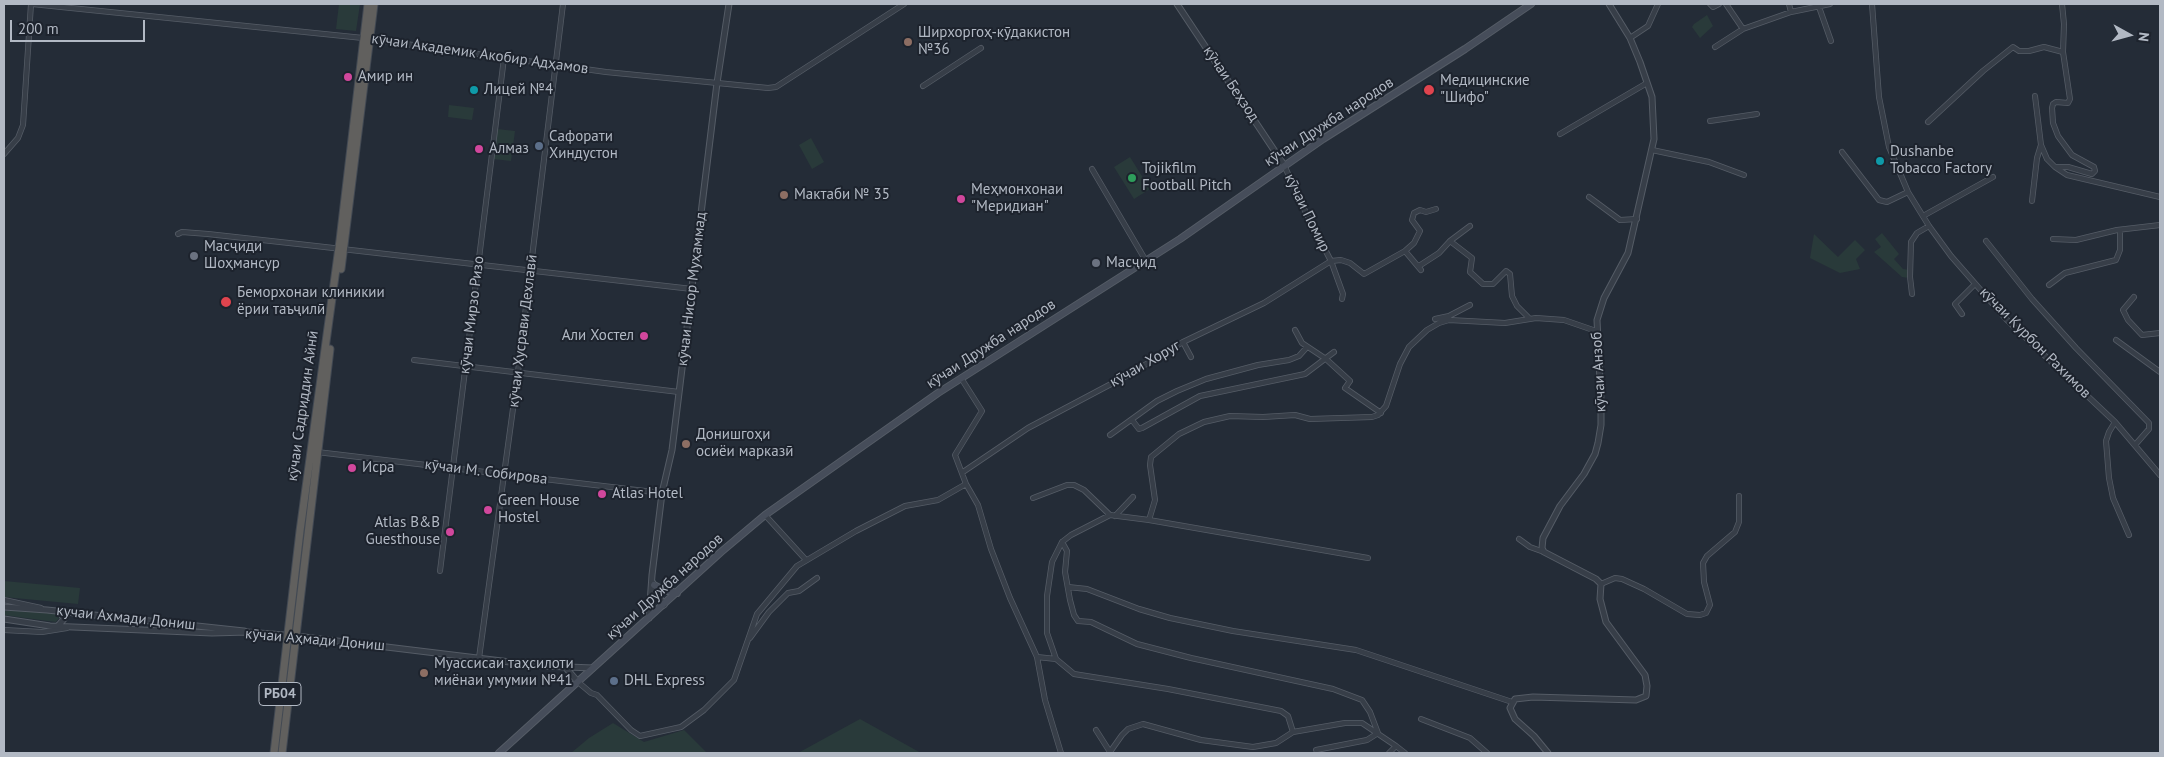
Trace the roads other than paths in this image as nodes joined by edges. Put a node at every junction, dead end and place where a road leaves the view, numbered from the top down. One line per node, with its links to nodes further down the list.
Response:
1 (31, 4): 22 (street, кӯчаи Академик Акобир Адҳамов); 40 (street)
2 (368, 4): 22 (highway, кӯчаи Садриддин Айнӣ / РБ04)
3 (374, 4): 22 (highway, кӯчаи Садриддин Айнӣ / РБ04)
4 (563, 4): 28 (street, кӯчаи Хусрави Дехлавӣ)
5 (729, 4): 29 (street, кӯчаи Нисор Муҳаммад)
6 (904, 4): 29 (street, кӯчаи Академик Акобир Адҳамов)
7 (1177, 4): 41 (street, кӯчаи Беҳзод)
8 (1531, 4): 41 (main road, кӯчаи Дружба народов)
9 (1609, 4): 21 (street, кӯчаи Анзоб)
10 (1658, 4): 21 (street)
11 (1710, 4): 12 (street)
12 (1720, 4)
13 (1726, 4): 20 (street)
14 (1789, 4): 19 (street)
15 (1830, 4): 18 (street)
16 (1872, 4): 46 (street, кӯчаи Курбон Рахимов)
17 (2062, 4): 26 (street)
18 (1820, 7): 19 (street); 23 (street)
19 (1791, 12): 20 (street)
20 (1743, 29): 24 (street)
21 (1630, 38): 30 (street, кӯчаи Анзоб)
22 (366, 39): 27 (street, кӯчаи Академик Акобир Адҳамов); 61 (highway, кӯчаи Садриддин Айнӣ / РБ04)
23 (1831, 40)
24 (1714, 46)
25 (981, 48): 31 (street)
26 (2063, 52): 35 (street); 42 (street)
27 (504, 58): 28 (street, кӯчаи Академик Акобир Адҳамов); 65 (street, кӯчаи Мирзо Ризо)
28 (556, 64): 29 (street, кӯчаи Академик Акобир Адҳамов); 66 (street, кӯчаи Хусрави Дехлавӣ)
29 (717, 83): 69 (street, кӯчаи Нисор Муҳаммад)
30 (1648, 83): 36 (street); 38 (street, кӯчаи Анзоб)
31 (923, 86)
32 (2035, 96): 37 (street)
33 (1757, 114): 34 (street)
34 (1710, 121)
35 (1928, 122)
36 (1560, 134)
37 (2041, 146): 42 (street); 49 (street)
38 (1652, 150): 44 (street); 52 (street, кӯчаи Анзоб)
39 (1842, 152): 46 (street)
40 (4, 154)
41 (1284, 165): 63 (main road, кӯчаи Дружба народов); 64 (street, кӯчаи Помир)
42 (2055, 167): 48 (street)
43 (1092, 169): 63 (street)
44 (1744, 175)
45 (1993, 177): 51 (street)
46 (1908, 192): 51 (street, кӯчаи Курбон Рахимов)
47 (1589, 197): 52 (street)
48 (2160, 197)
49 (2032, 201)
50 (1436, 209): 62 (street, кӯчаи Помир)
51 (1923, 216): 55 (street, кӯчаи Курбон Рахимов)
52 (1637, 219): 79 (street, кӯчаи Анзоб)
53 (2160, 225): 56 (street)
54 (1470, 226): 59 (street)
55 (1929, 226): 67 (street, кӯчаи Курбон Рахимов); 70 (street)
56 (2120, 230): 58 (street); 68 (street)
57 (178, 234): 61 (street)
58 (2053, 239)
59 (1450, 241): 62 (street); 76 (street)
60 (1986, 241): 97 (street)
61 (341, 249): 65 (street); 98 (highway, кӯчаи Садриддин Айнӣ / РБ04)
62 (1405, 251): 64 (street, кӯчаи Помир)
63 (1146, 261): 91 (main road, кӯчаи Дружба народов)
64 (1331, 261): 72 (street, кӯчаи Помир); 82 (street, кӯчаи Хоруг)
65 (479, 264): 66 (street); 88 (street, кӯчаи Мирзо Ризо)
66 (531, 270): 69 (street); 89 (street, кӯчаи Хусрави Дехлавӣ)
67 (1975, 284): 74 (street); 95 (street, кӯчаи Курбон Рахимов)
68 (2049, 286)
69 (692, 289): 92 (street, кӯчаи Нисор Муҳаммад)
70 (1912, 294)
71 (2134, 296): 80 (street)
72 (1342, 299)
73 (1470, 305): 75 (street)
74 (1962, 314)
75 (1449, 318): 76 (street); 77 (street); 93 (street)
76 (1529, 318): 79 (street)
77 (1435, 319)
78 (1295, 330): 83 (street)
79 (1596, 331): 114 (street, кӯчаи Анзоб)
80 (2160, 333)
81 (2116, 340): 90 (street)
82 (1183, 342): 85 (street); 100 (street, кӯчаи Хоруг)
83 (1307, 347): 86 (street); 94 (street)
84 (1334, 352): 86 (street)
85 (1191, 357)
86 (1326, 359): 93 (street); 94 (street)
87 (414, 360): 88 (street)
88 (465, 366): 89 (street); 99 (street, кӯчаи Мирзо Ризо)
89 (518, 372): 92 (street); 101 (street, кӯчаи Хусрави Дехлавӣ)
90 (2160, 372)
91 (961, 378): 100 (street); 108 (main road, кӯчаи Дружба народов)
92 (679, 392): 104 (street, кӯчаи Нисор Муҳаммад)
93 (1381, 413): 110 (street)
94 (1132, 420): 96 (street)
95 (2115, 422): 97 (street, кӯчаи Курбон Рахимов); 111 (street)
96 (1110, 435)
97 (2135, 445): 102 (street, кӯчаи Курбон Рахимов)
98 (314, 451): 99 (street, кӯчаи М. Собирова); 135 (highway, кӯчаи Садриддин Айнӣ / РБ04); 136 (highway, кӯчаи Садриддин Айнӣ / РБ04)
99 (453, 467): 101 (street, кӯчаи М. Собирова); 117 (street, кӯчаи Мирзо Ризо)
100 (963, 472): 103 (street)
101 (505, 474): 104 (street, кӯчаи М. Собирова); 139 (street, кӯчаи Хусрави Дехлавӣ)
102 (2160, 475)
103 (966, 484): 116 (street); 138 (street)
104 (662, 492): 118 (street, кӯчаи Нисор Муҳаммад)
105 (1739, 496): 120 (street)
106 (1133, 497): 109 (street)
107 (1033, 498): 109 (street)
108 (766, 515): 116 (street); 123 (main road, кӯчаи Дружба народов)
109 (1113, 516): 110 (street); 113 (street)
110 (1149, 520): 115 (street)
111 (2129, 535)
112 (1519, 539): 114 (street)
113 (1062, 542): 122 (street); 140 (street)
114 (1544, 552): 120 (street)
115 (1368, 558)
116 (806, 560): 137 (street)
117 (440, 571)
118 (652, 574): 121 (street, кӯчаи Нисор Муҳаммад); 129 (street, кӯчаи Нисор Муҳаммад)
119 (817, 578): 137 (street)
120 (1601, 584): 144 (street)
121 (654, 585): 123 (main road); 125 (street, кӯчаи Нисор Муҳаммад)
122 (1068, 587): 144 (street); 148 (street)
123 (677, 593): 125 (main road, кӯчаи Дружба народов)
124 (4, 600): 127 (street)
125 (664, 605): 129 (main road, кӯчаи Дружба народов)
126 (4, 607): 127 (street, кучаи Ахмади Дониш)
127 (47, 610): 128 (street, кучаи Ахмади Дониш)
128 (59, 612): 131 (street); 134 (street, кучаи Ахмади Дониш)
129 (649, 619): 142 (main road, кӯчаи Дружба народов)
130 (5, 620): 131 (street, кӯчаи Аҳмади Дониш)
131 (58, 626): 132 (street, кӯчаи Аҳмади Дониш)
132 (72, 626): 133 (street); 134 (street, кӯчаи Аҳмади Дониш)
133 (4, 630)
134 (247, 632): 135 (street, кӯчаи Аҳмади Дониш)
135 (287, 635): 136 (street, кӯчаи Аҳмади Дониш); 151 (highway, кӯчаи Садриддин Айнӣ / РБ04)
136 (296, 636): 139 (street, кӯчаи Аҳмади Дониш); 152 (highway, кӯчаи Садриддин Айнӣ / РБ04)
137 (748, 641): 143 (street)
138 (1037, 657): 140 (street); 154 (street)
139 (479, 658): 141 (street, кӯчаи Аҳмади Дониш)
140 (1056, 659): 147 (street)
141 (566, 668): 142 (street, кӯчаи Аҳмади Дониш); 143 (street)
142 (593, 668): 143 (main road, кӯчаи Дружба народов)
143 (578, 682): 153 (main road, кӯчаи Дружба народов)
144 (1512, 702): 159 (street)
145 (1421, 719): 158 (street)
146 (1096, 730): 155 (street)
147 (1293, 732): 148 (street); 155 (street)
148 (1378, 733): 149 (street); 150 (street)
149 (1396, 746): 156 (street); 157 (street)
150 (1316, 750)
151 (274, 753)
152 (282, 753)
153 (499, 753)
154 (1061, 753)
155 (1110, 753)
156 (1389, 753)
157 (1405, 753)
158 (1487, 753)
159 (1548, 753)

